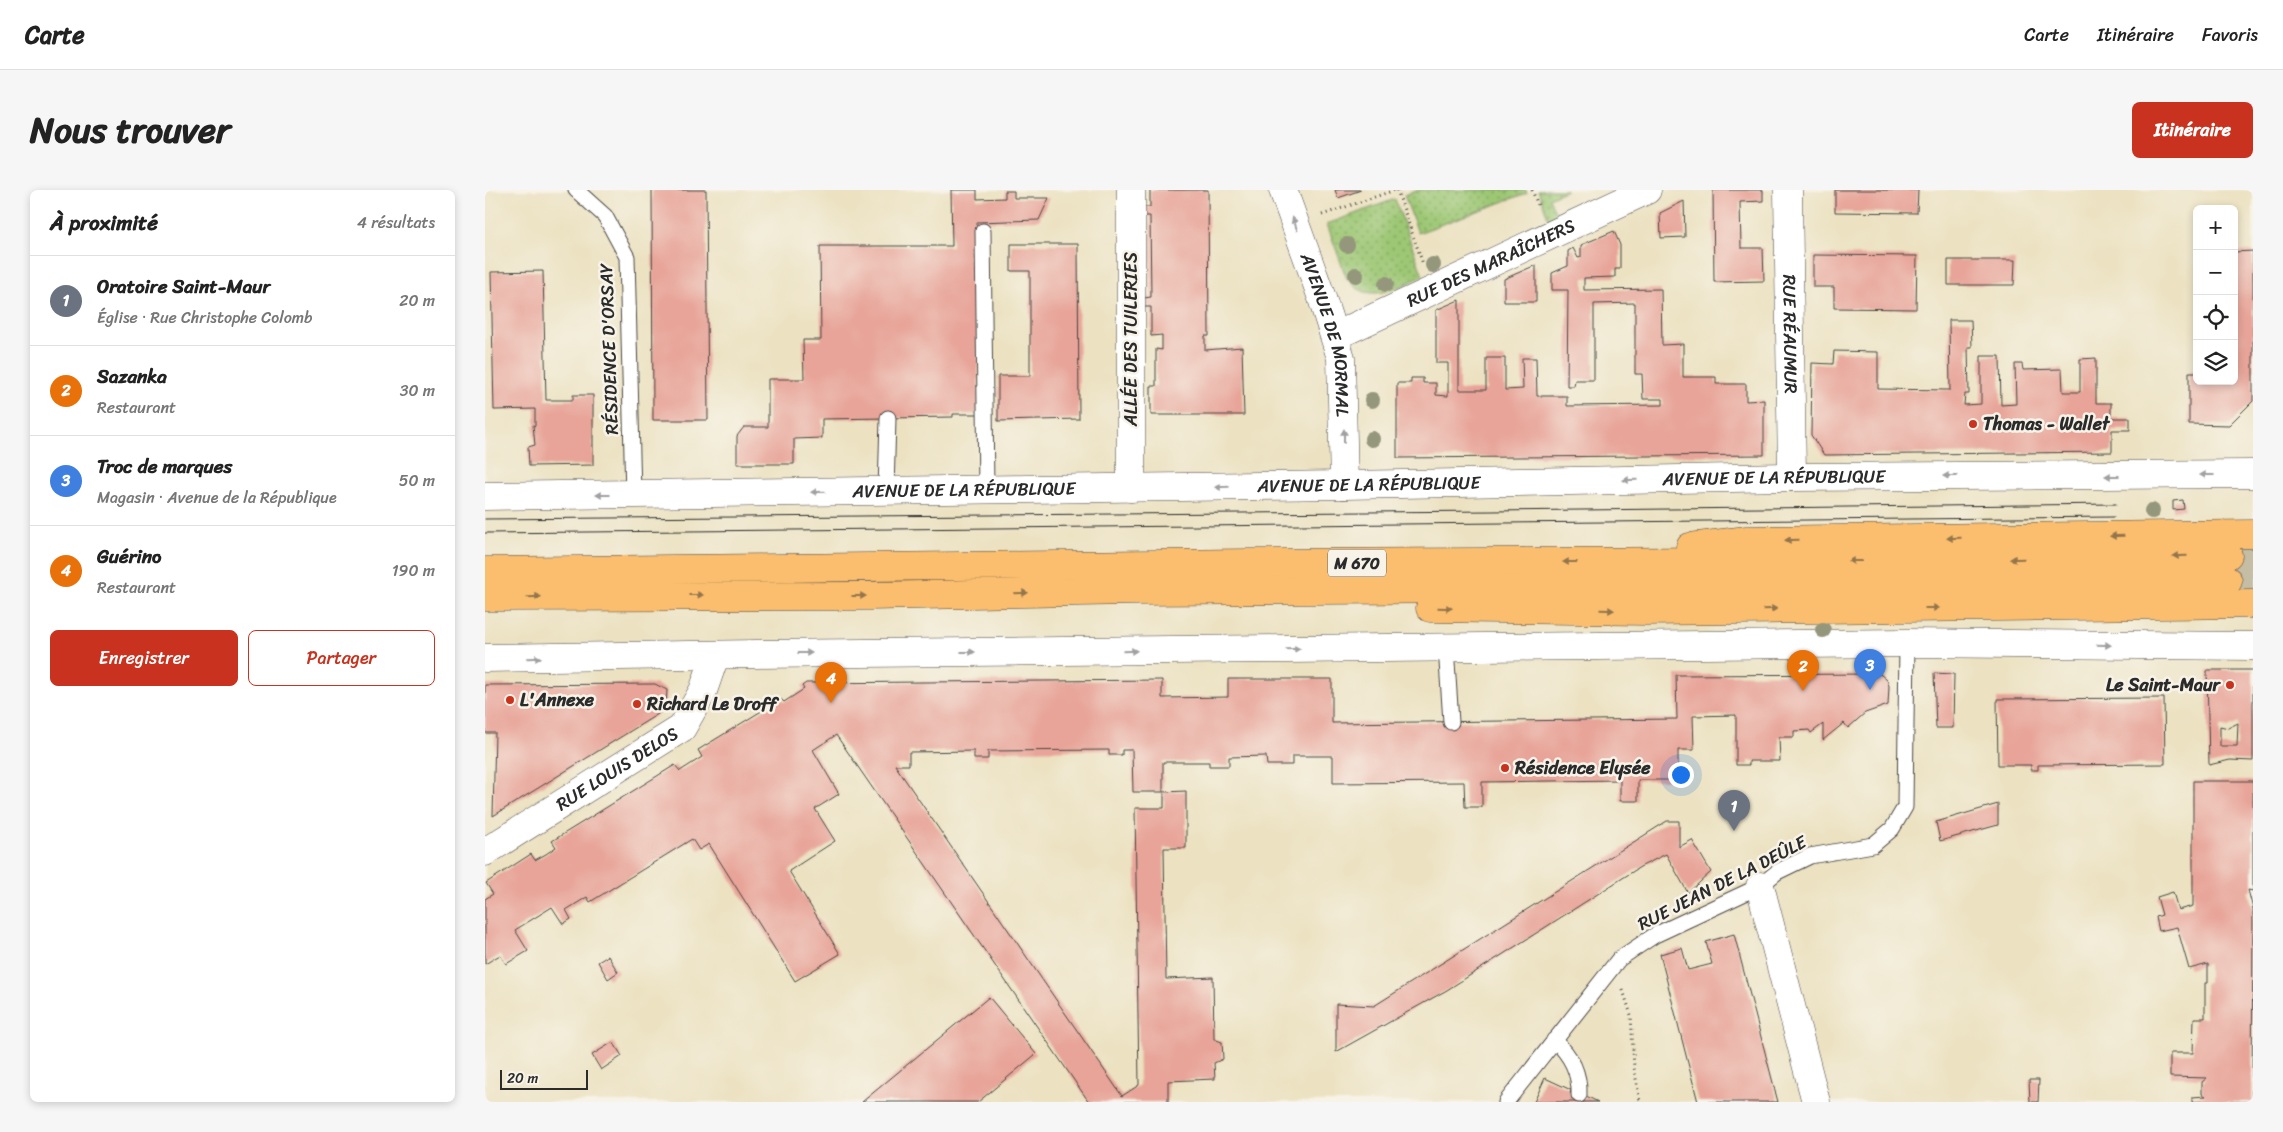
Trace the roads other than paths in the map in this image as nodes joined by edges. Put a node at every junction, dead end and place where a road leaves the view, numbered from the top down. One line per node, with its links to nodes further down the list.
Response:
1 (575, 190): 15 (lane, RÉSIDENCE D'ORSAY)
2 (1131, 190): 12 (street, ALLÉE DES TUILERIES)
3 (1283, 190): 7 (street, AVENUE DE MORMAL, one-way to 3)
4 (1647, 190): 7 (street, RUE DES MARAÎCHERS)
5 (1788, 190): 10 (street, RUE RÉAUMUR)
6 (983, 232): 13 (lane)
7 (1335, 336): 11 (street, AVENUE DE MORMAL, one-way to 7)
8 (888, 418): 14 (lane)
9 (2253, 474): 10 (street, AVENUE DE LA RÉPUBLIQUE, one-way to 10)
10 (1792, 477): 11 (street, AVENUE DE LA RÉPUBLIQUE, one-way to 11)
11 (1344, 485): 12 (street, AVENUE DE LA RÉPUBLIQUE, one-way to 12)
12 (1131, 488): 13 (street, AVENUE DE LA RÉPUBLIQUE)
13 (986, 489): 14 (street, AVENUE DE LA RÉPUBLIQUE)
14 (886, 491): 15 (street, AVENUE DE LA RÉPUBLIQUE, one-way to 15)
15 (633, 495): 16 (street, AVENUE DE LA RÉPUBLIQUE, one-way to 16)
16 (485, 496)
17 (2253, 534): 18 (main road, one-way to 18)
18 (1611, 562): 19 (main road, M 670, one-way to 19); 20 (main road, M 670, one-way to 18)
19 (485, 571)
20 (1134, 591): 21 (main road, M 670, one-way to 20); 22 (main road, one-way to 22)
21 (485, 597)
22 (2253, 604)
23 (1907, 643): 24 (street, one-way to 24); 25 (street); 30 (lane, RUE JEAN DE LA DEÛLE)
24 (2253, 646)
25 (1446, 647): 26 (street, one-way to 25); 28 (lane)
26 (715, 656): 27 (street, one-way to 26); 29 (street, RUE LOUIS DELOS)
27 (485, 658)
28 (1451, 722)
29 (485, 852)
30 (1760, 886): 31 (lane, RUE JEAN DE LA DEÛLE); 34 (street)
31 (1554, 1040): 32 (lane); 33 (lane, RUE JEAN DE LA DEÛLE)
32 (1579, 1095)
33 (1506, 1102)
34 (1816, 1102)

